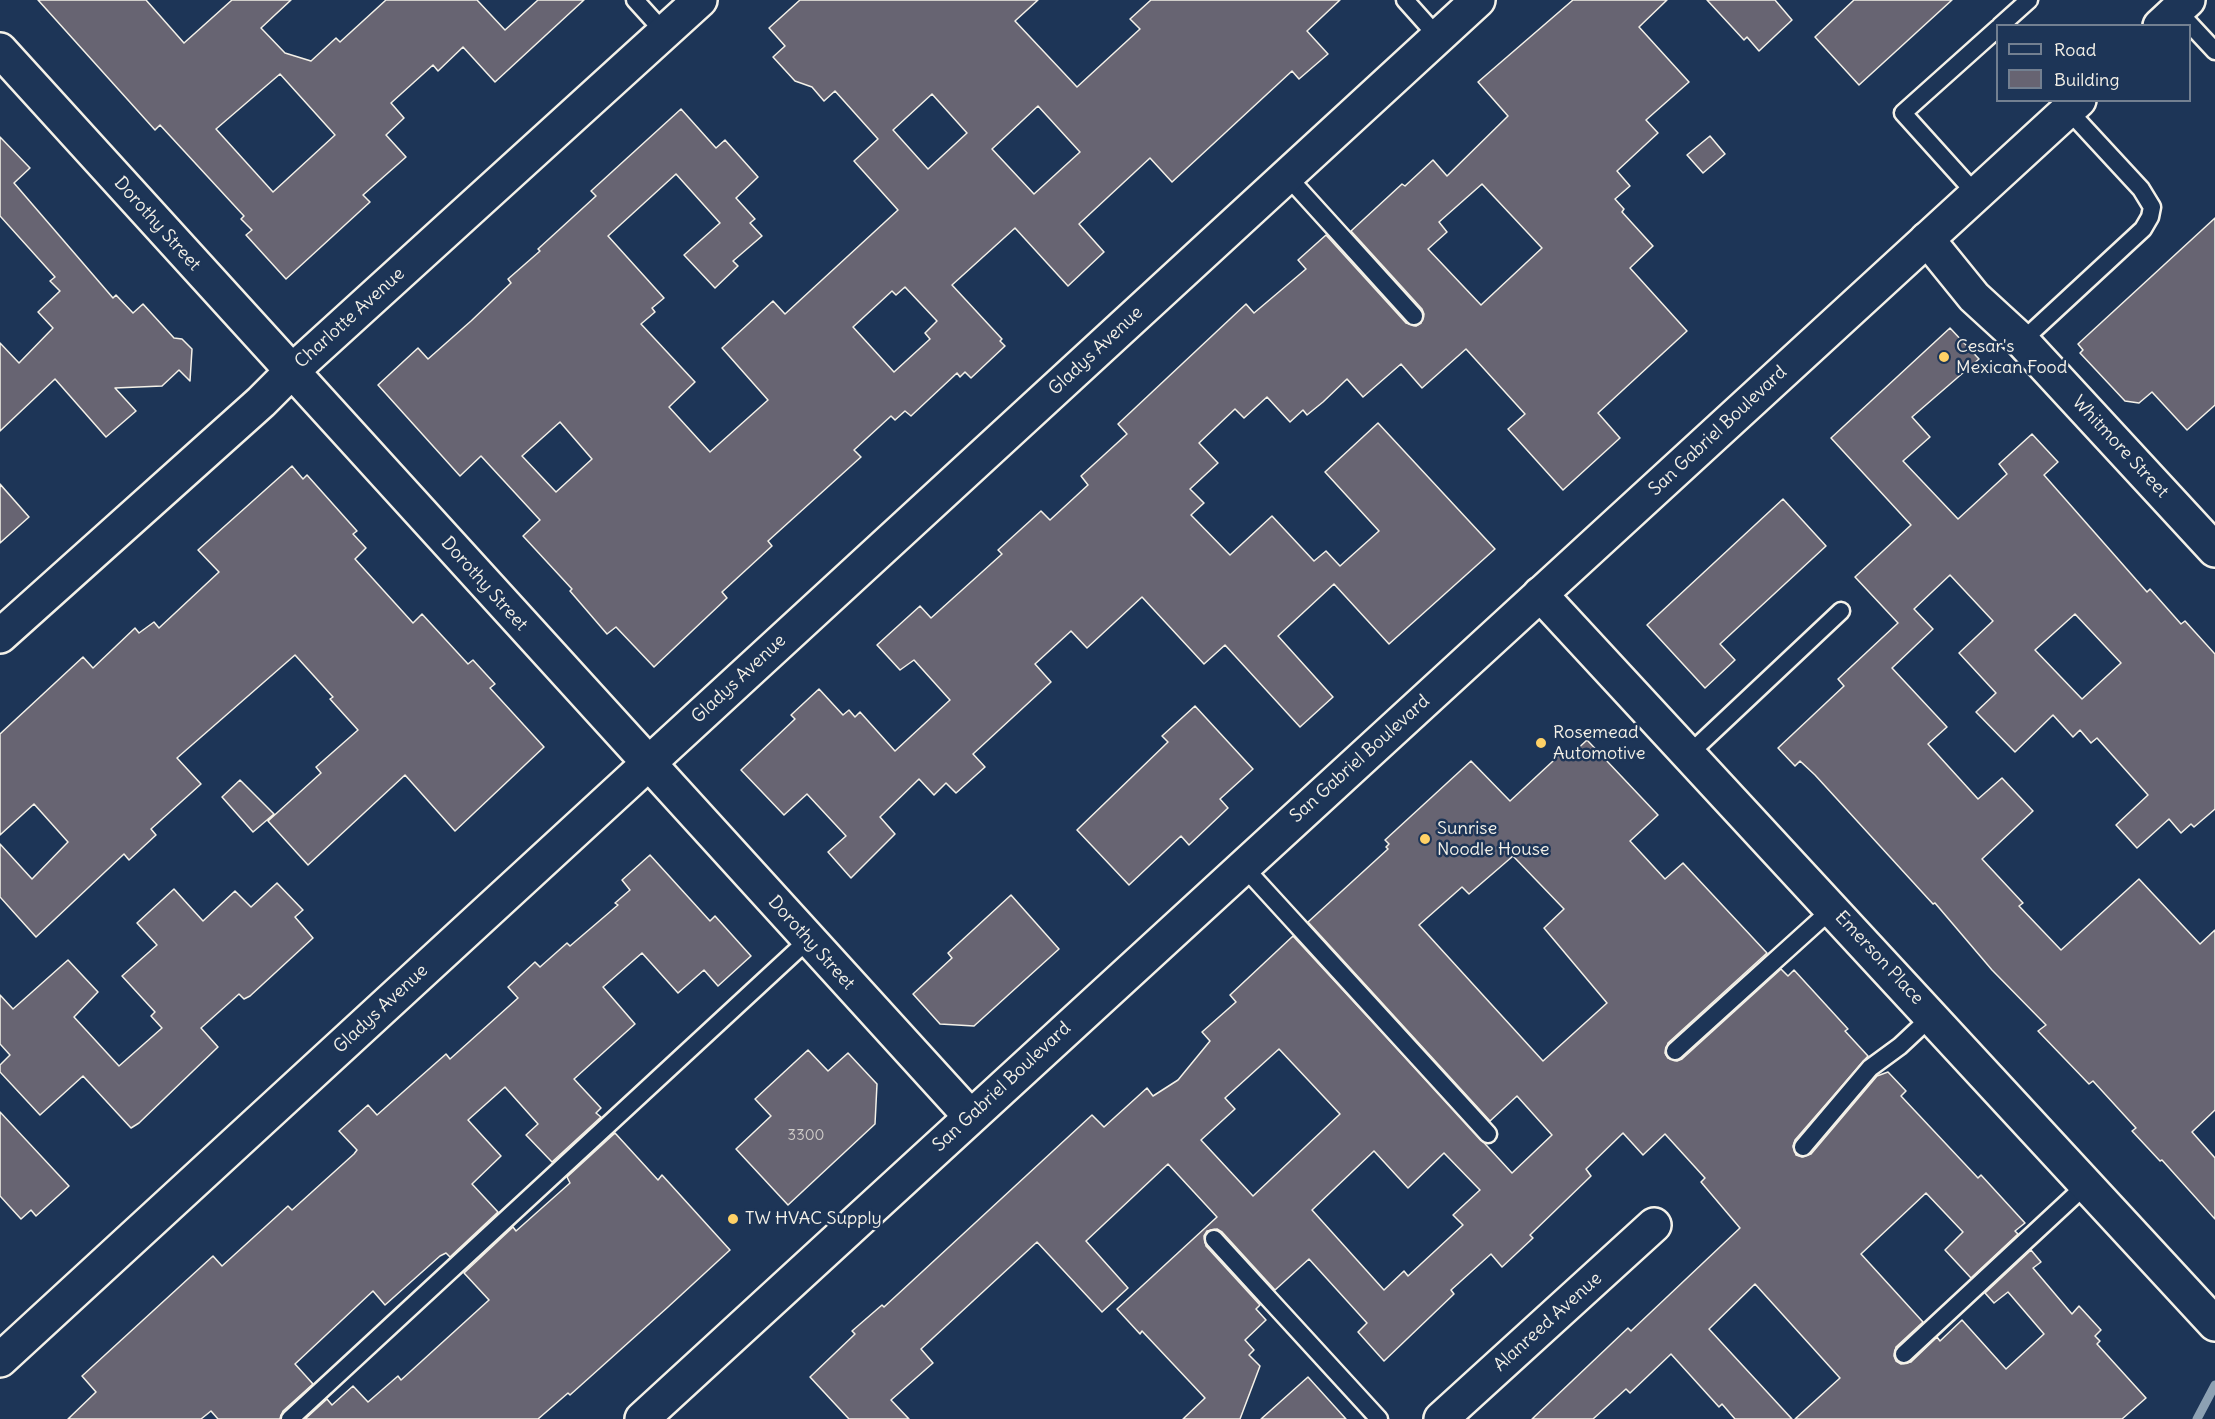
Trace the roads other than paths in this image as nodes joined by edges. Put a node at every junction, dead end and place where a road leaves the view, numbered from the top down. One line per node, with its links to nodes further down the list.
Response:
1 (635, 0): 11 (lane)
2 (700, 0): 11 (street, Charlotte Avenue)
3 (1405, 0): 12 (lane)
4 (1478, 0): 12 (street, Gladys Avenue)
5 (2029, 0): 7 (lane)
6 (2173, 9): 8 (lane)
7 (2002, 24)
8 (2188, 24)
9 (2191, 27): 14 (lane)
10 (1996, 30): 17 (lane)
11 (664, 32): 21 (street, Charlotte Avenue)
12 (1438, 37): 16 (street, Gladys Avenue)
13 (0, 50): 21 (street, Dorothy Street)
14 (2215, 51)
15 (2073, 105): 17 (street, San Gabriel Boulevard); 20 (lane)
16 (1287, 176): 19 (lane); 27 (street, Gladys Avenue)
17 (1976, 194): 18 (street, San Gabriel Boulevard)
18 (1927, 239): 20 (street, Whitmore Street); 23 (street, San Gabriel Boulevard)
19 (1414, 316)
20 (2022, 341): 22 (street, Whitmore Street)
21 (291, 372): 25 (street, Charlotte Avenue); 27 (street, Dorothy Street)
22 (2215, 550)
23 (1540, 594): 26 (street, Emerson Place); 28 (street, San Gabriel Boulevard)
24 (1841, 611): 26 (lane)
25 (0, 636)
26 (1689, 754): 29 (street, Emerson Place)
27 (647, 763): 30 (street, Dorothy Street); 41 (street, Gladys Avenue)
28 (1243, 866): 33 (street, San Gabriel Boulevard); 34 (lane)
29 (1832, 909): 31 (street, Emerson Place); 32 (lane)
30 (808, 940): 33 (street, Dorothy Street); 42 (lane)
31 (1932, 1016): 35 (lane); 36 (street, Emerson Place)
32 (1675, 1051)
33 (970, 1116): 43 (street, San Gabriel Boulevard)
34 (1488, 1134)
35 (1803, 1147)
36 (2087, 1184): 39 (street, Emerson Place); 40 (lane)
37 (1654, 1225): 45 (street, Alanreed Avenue)
38 (1214, 1239): 44 (lane)
39 (2215, 1324)
40 (1904, 1354)
41 (0, 1359)
42 (290, 1419)
43 (642, 1419)
44 (1379, 1419)
45 (1441, 1419)

